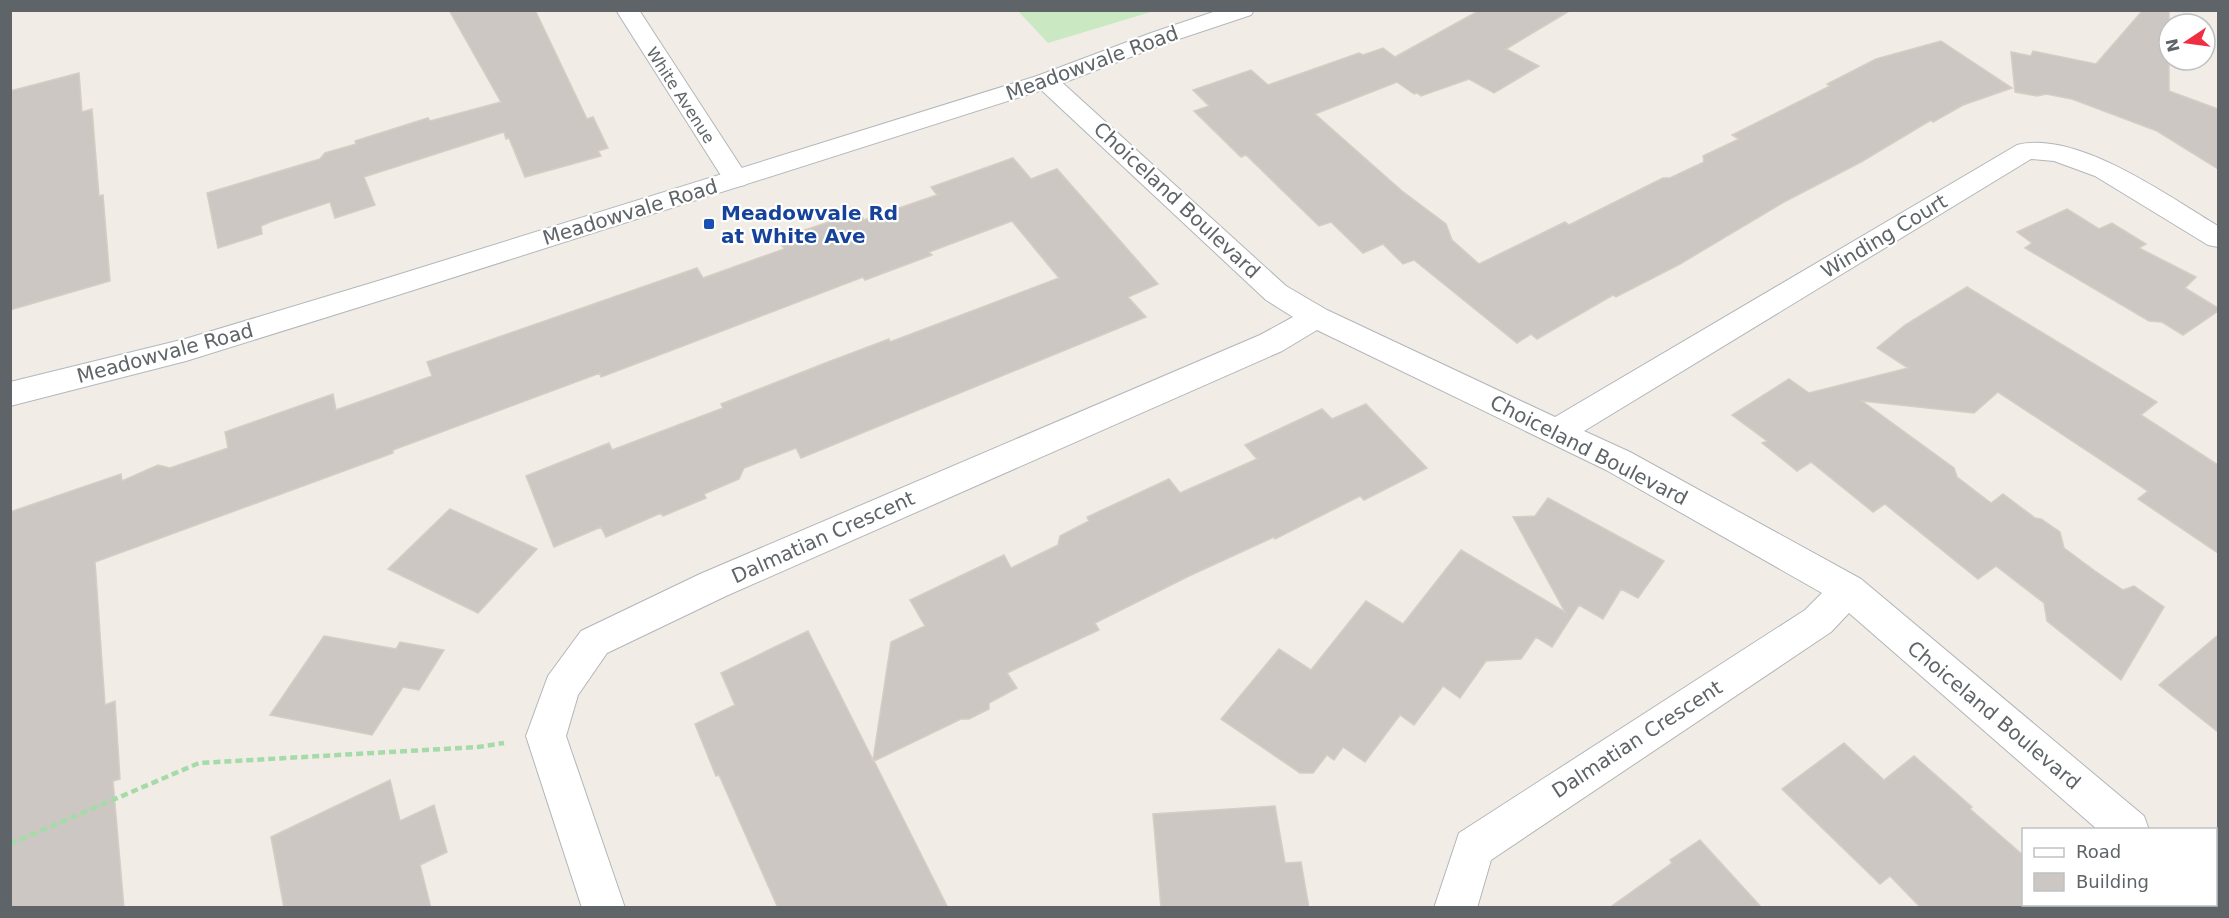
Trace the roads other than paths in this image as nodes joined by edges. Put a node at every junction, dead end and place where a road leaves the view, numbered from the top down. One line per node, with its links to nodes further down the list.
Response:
1 (627, 10): 4 (street, White Avenue)
2 (1243, 10): 3 (street, Meadowvale Road)
3 (1046, 81): 4 (street, Meadowvale Road); 6 (street, Choiceland Boulevard)
4 (736, 179): 7 (street, Meadowvale Road)
5 (2218, 238): 8 (street, Winding Court)
6 (1316, 316): 8 (street, Choiceland Boulevard); 11 (street, Dalmatian Crescent)
7 (10, 394)
8 (1558, 431): 9 (street, Choiceland Boulevard)
9 (1848, 590): 10 (street, Choiceland Boulevard); 12 (street, Dalmatian Crescent)
10 (2127, 828)
11 (604, 908)
12 (1455, 908)

